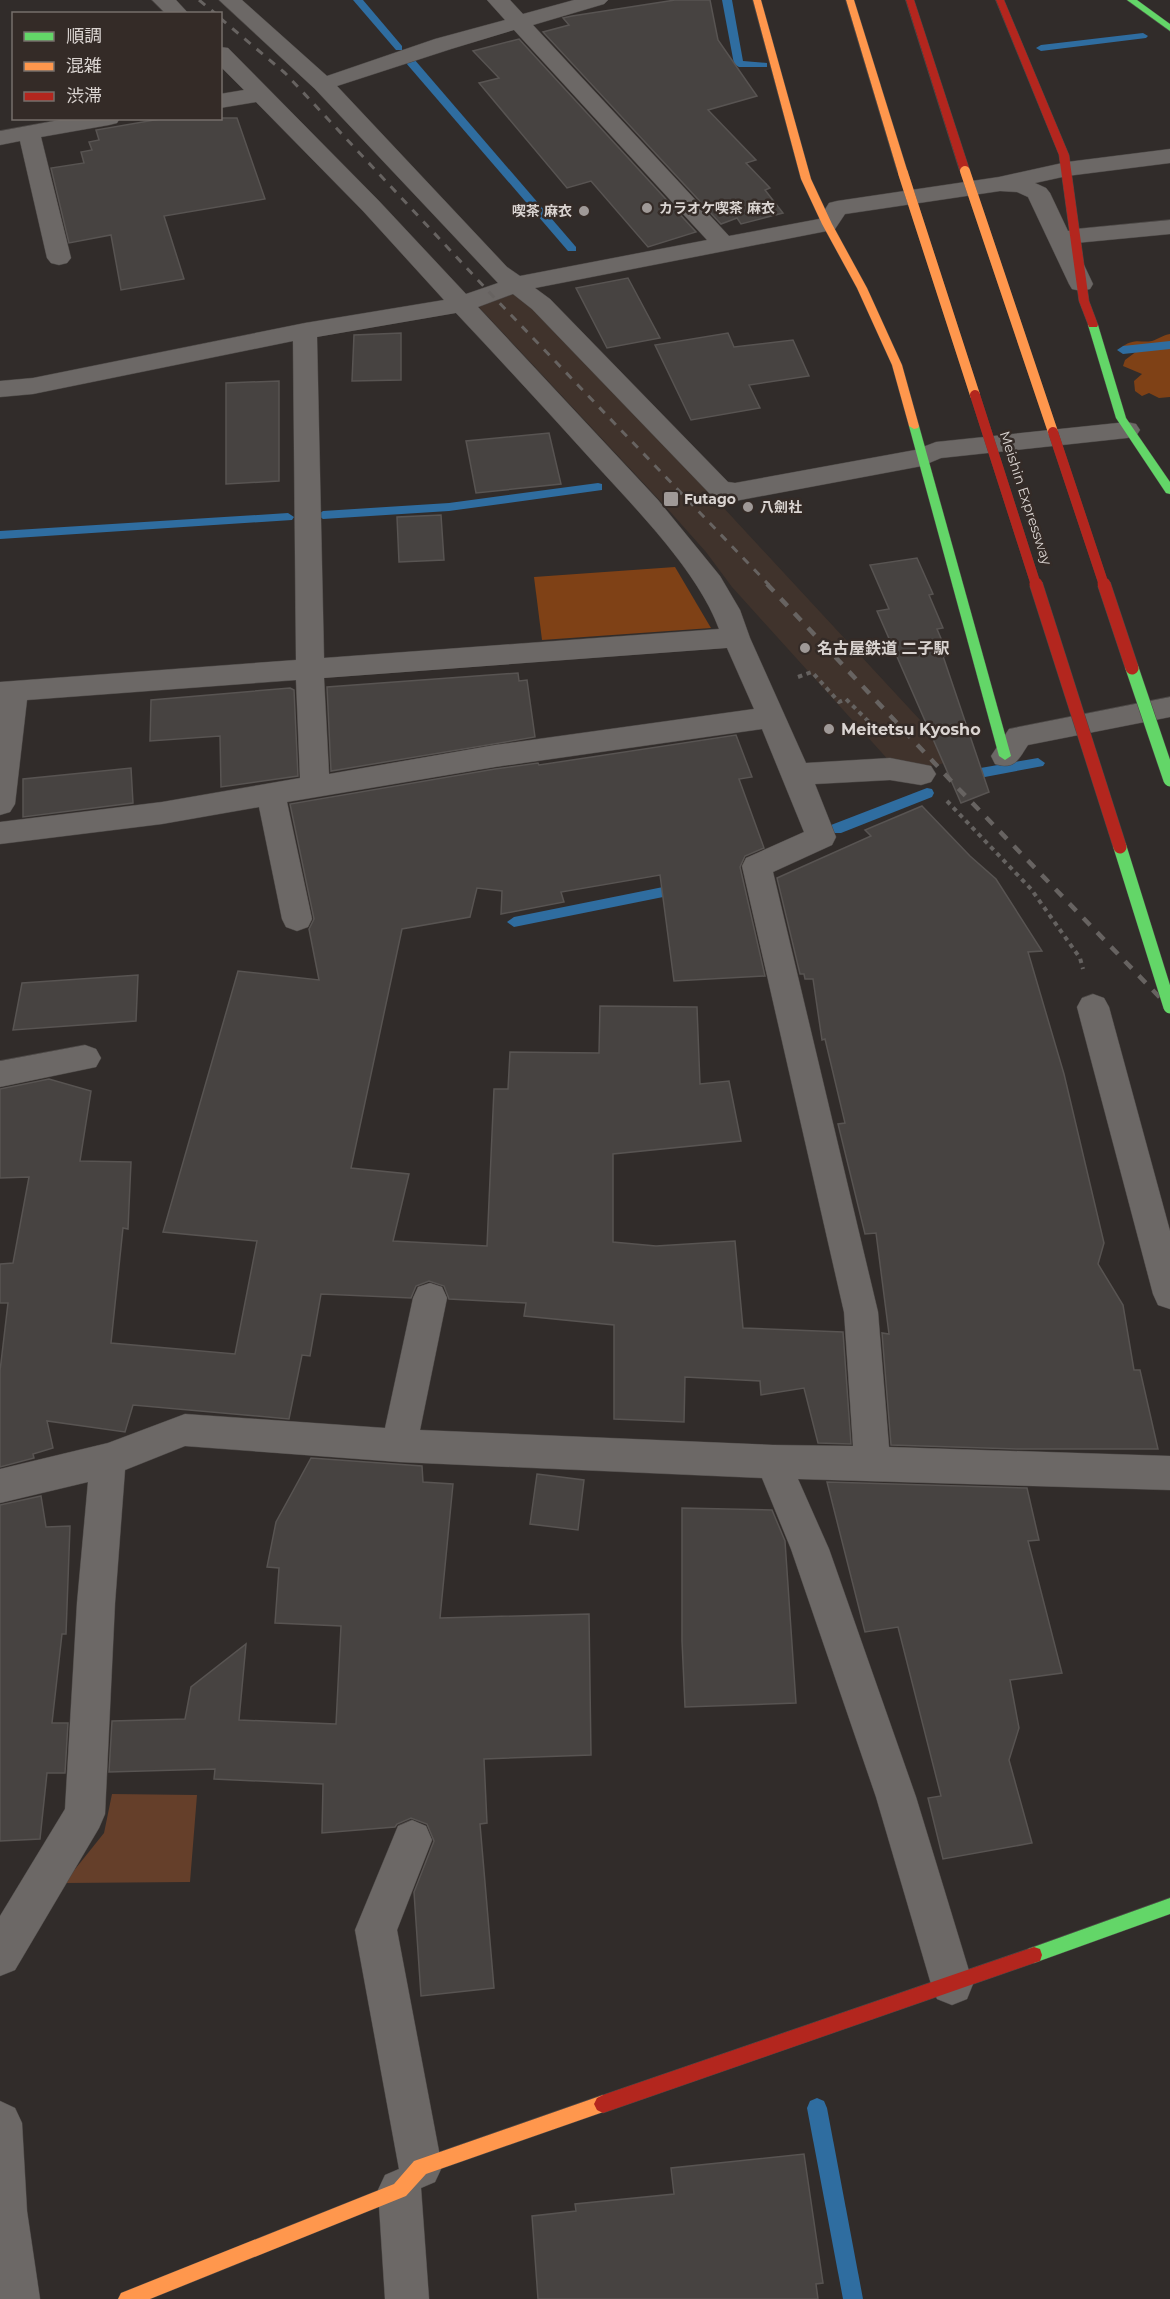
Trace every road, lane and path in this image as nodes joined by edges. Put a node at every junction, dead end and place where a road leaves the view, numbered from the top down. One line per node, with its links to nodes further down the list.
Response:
1 (163, 0): 10 (street)
2 (230, 0): 14 (street)
3 (498, 0): 11 (street)
4 (597, 0): 11 (street)
5 (757, 0): 23 (main road)
6 (850, 0): 51 (main road, Meishin Expressway, bridge)
7 (910, 0): 44 (main road, bridge)
8 (1000, 0): 21 (main road)
9 (1131, 0): 12 (main road)
10 (177, 12)
11 (519, 22): 14 (street); 26 (street)
12 (1170, 28)
13 (222, 55): 15 (street)
14 (323, 84): 28 (street)
15 (262, 94): 16 (street); 30 (street)
16 (222, 101)
17 (98, 120): 18 (street)
18 (29, 133): 19 (street); 27 (street)
19 (0, 138)
20 (1170, 156): 21 (street)
21 (1067, 169): 22 (street); 25 (main road)
22 (999, 184): 23 (street); 29 (street)
23 (827, 224): 26 (street); 34 (main road)
24 (1170, 227): 25 (lane)
25 (1076, 237): 29 (main road)
26 (725, 244): 28 (street)
27 (59, 258)
28 (517, 284): 30 (street); 34 (street)
29 (1082, 284): 33 (main road)
30 (463, 304): 31 (street); 36 (street)
31 (305, 331): 32 (street); 37 (street)
32 (0, 389)
33 (1127, 430): 34 (street); 35 (main road)
34 (922, 457): 41 (main road)
35 (1170, 490)
36 (736, 639): 37 (street); 39 (street)
37 (310, 670): 38 (street); 45 (street)
38 (7, 691): 47 (street)
39 (766, 705): 42 (street); 43 (path); 45 (street)
40 (1170, 708): 41 (street)
41 (1005, 756)
42 (797, 774): 43 (street); 59 (street)
43 (921, 774): 50 (path)
44 (1170, 780)
45 (315, 785): 46 (street)
46 (271, 794): 48 (street); 49 (street)
47 (0, 804)
48 (0, 833)
49 (297, 919)
50 (1093, 1007): 54 (street)
51 (1170, 1007)
52 (85, 1058): 53 (street)
53 (0, 1074)
54 (1170, 1294)
55 (430, 1298): 56 (street)
56 (399, 1445): 57 (street); 58 (street)
57 (108, 1460): 61 (street); 64 (street)
58 (773, 1462): 59 (street); 65 (street)
59 (872, 1463): 60 (street)
60 (1170, 1473)
61 (0, 1486)
62 (412, 1840): 67 (street)
63 (1170, 1906): 65 (main road)
64 (0, 1955)
65 (952, 1984): 67 (main road)
66 (0, 2122): 68 (street)
67 (410, 2179): 69 (main road); 70 (street)
68 (18, 2299)
69 (127, 2299)
70 (407, 2299)

